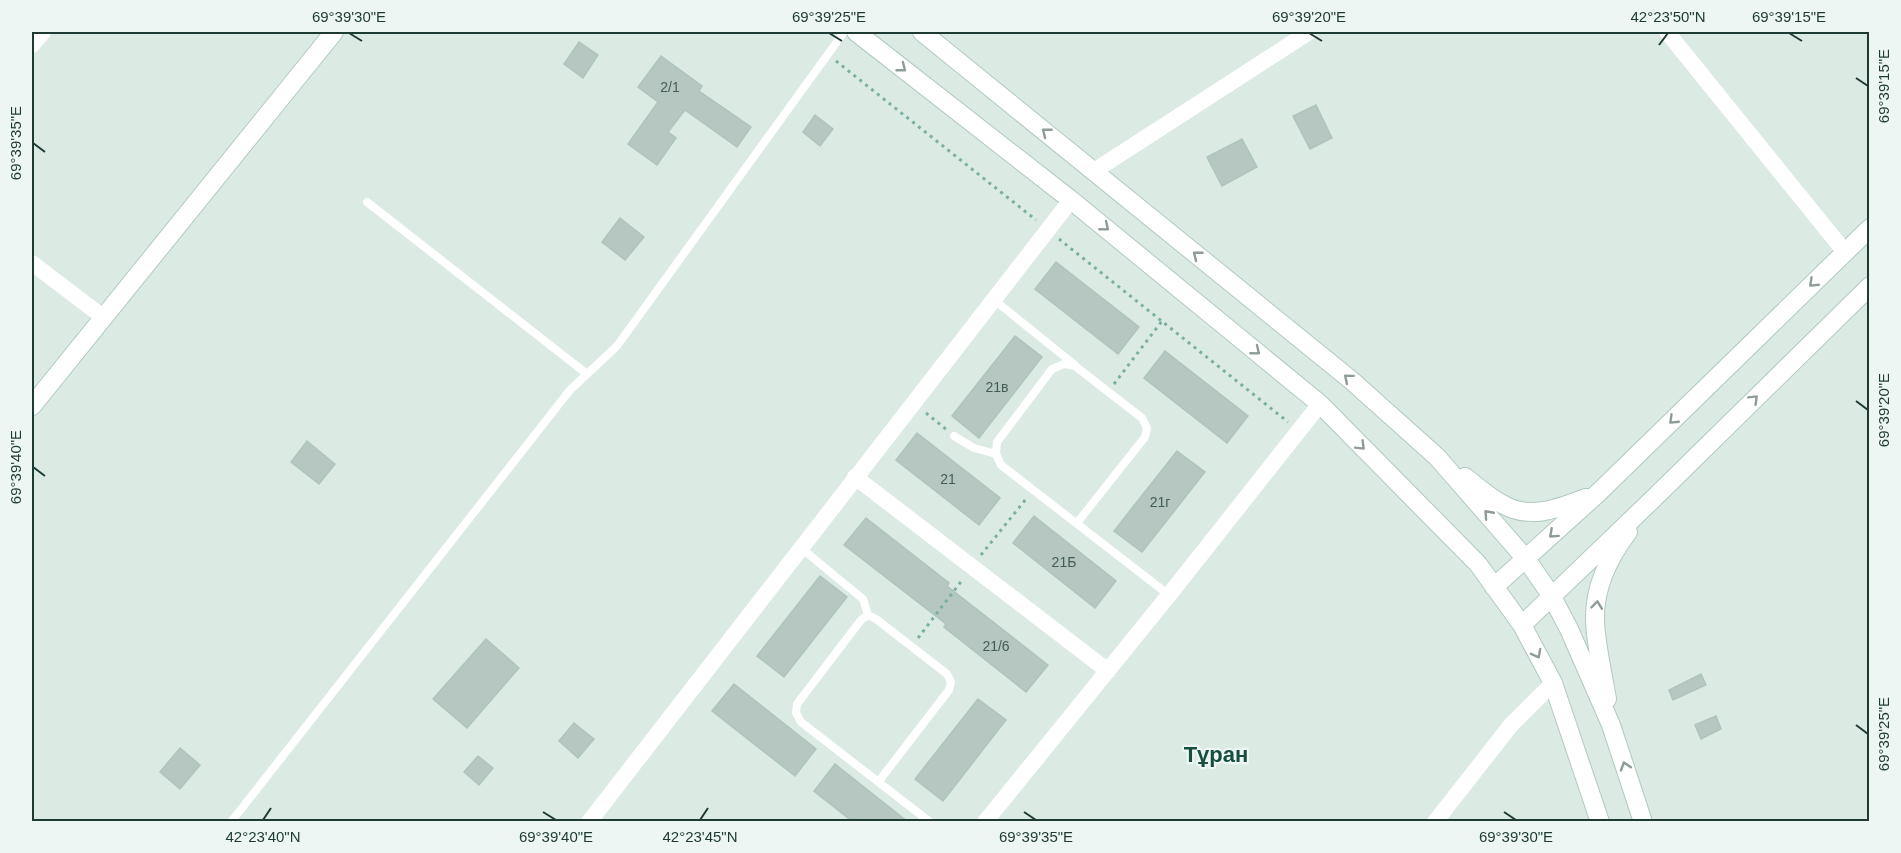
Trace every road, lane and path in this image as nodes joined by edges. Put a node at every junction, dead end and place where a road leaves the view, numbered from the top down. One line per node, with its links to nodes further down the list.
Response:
1 (43, 32): 8 (street)
2 (334, 32): 19 (street)
3 (844, 32): 9 (lane)
4 (856, 32): 11 (street, one-way to 11)
5 (922, 32): 10 (street, one-way to 5)
6 (1309, 32): 10 (street)
7 (1667, 32): 15 (street)
8 (32, 45)
9 (828, 54): 14 (path); 22 (lane)
10 (1094, 171): 30 (street, one-way to 10)
11 (1071, 200): 14 (street); 25 (street, one-way to 25)
12 (367, 202): 22 (lane)
13 (1869, 228): 15 (street)
14 (1048, 229): 18 (street); 20 (path)
15 (1845, 252): 32 (street, one-way to 32)
16 (32, 263): 19 (street)
17 (1869, 286): 33 (street, one-way to 17)
18 (993, 299): 21 (lane); 24 (street)
19 (103, 317): 26 (street)
20 (1162, 321): 23 (path); 27 (path)
21 (1075, 366): 23 (lane); 29 (lane)
22 (587, 374): 46 (lane)
23 (1108, 391): 34 (lane)
24 (913, 402): 28 (path); 31 (street)
25 (1320, 404): 27 (street); 37 (street, one-way to 37)
26 (32, 406)
27 (1299, 431): 38 (street)
28 (954, 436): 29 (lane)
29 (996, 454): 34 (lane)
30 (1437, 457): 32 (street); 36 (street, one-way to 30)
31 (855, 477): 35 (street); 42 (street)
32 (1597, 494): 36 (street, one-way to 36)
33 (1653, 499): 39 (street); 44 (street, one-way to 33)
34 (1077, 524): 38 (lane)
35 (801, 548): 40 (lane); 47 (street)
36 (1526, 558): 37 (street); 39 (street)
37 (1494, 587): 41 (street)
38 (1169, 595): 42 (street)
39 (1551, 596): 41 (street); 44 (street)
40 (868, 615): 45 (lane); 45 (lane)
41 (1522, 625): 43 (street, one-way to 43)
42 (1108, 670): 49 (street)
43 (1552, 683): 50 (street); 51 (street)
44 (1611, 725): 52 (street, one-way to 44)
45 (879, 781): 48 (lane)
46 (231, 822)
47 (589, 822)
48 (930, 822)
49 (985, 822)
50 (1435, 822)
51 (1600, 822)
52 (1643, 822)

